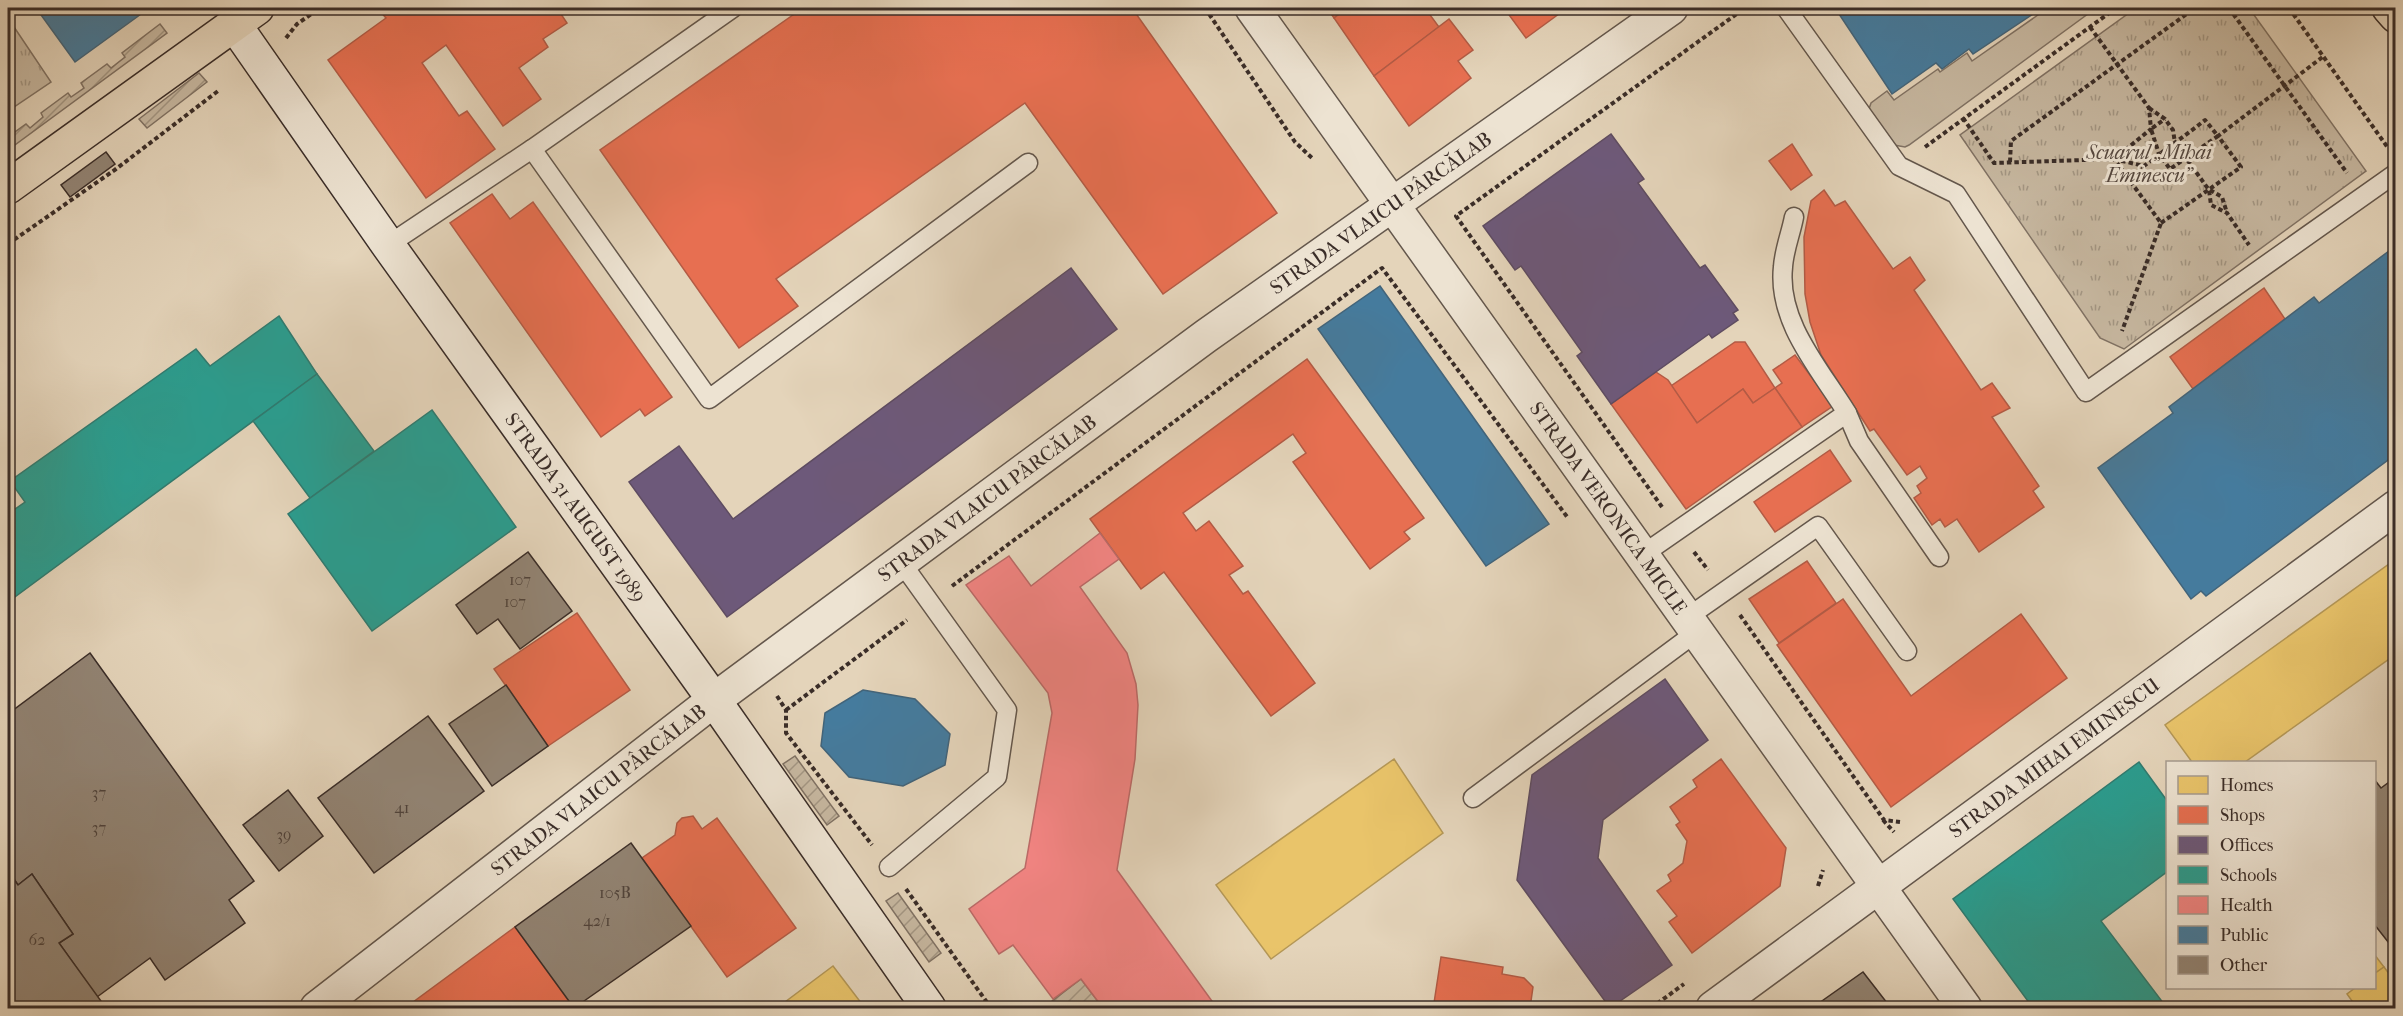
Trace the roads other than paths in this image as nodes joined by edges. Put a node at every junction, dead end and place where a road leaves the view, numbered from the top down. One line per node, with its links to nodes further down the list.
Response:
1 (733, 8): 8 (lane)
2 (1252, 8): 12 (street, STRADA VERONICA MICLE)
3 (1671, 8): 12 (street, STRADA VLAICU PÂRCĂLAB)
4 (1786, 8): 10 (lane)
5 (2389, 8): 7 (main road)
6 (237, 13): 11 (main road); 14 (street, STRADA 31 AUGUST 1989)
7 (2396, 16)
8 (532, 149): 9 (lane); 14 (lane)
9 (1028, 163)
10 (2396, 173)
11 (8, 187)
12 (1392, 205): 17 (street, STRADA VERONICA MICLE); 19 (street, STRADA VLAICU PÂRCĂLAB)
13 (1794, 217): 15 (lane)
14 (388, 245): 22 (street, STRADA 31 AUGUST 1989)
15 (1847, 413): 17 (lane); 18 (lane)
16 (2396, 507): 25 (street, STRADA MIHAI EMINESCU)
17 (1642, 555): 20 (street, STRADA VERONICA MICLE)
18 (1939, 557)
19 (901, 562): 22 (street, STRADA VLAICU PÂRCĂLAB); 24 (lane)
20 (1693, 624): 21 (lane); 23 (lane); 25 (street, STRADA VERONICA MICLE)
21 (1907, 651)
22 (714, 700): 26 (street, STRADA VLAICU PÂRCĂLAB); 27 (street, STRADA 31 AUGUST 1989)
23 (1473, 798)
24 (889, 867)
25 (1879, 887): 28 (street, STRADA MIHAI EMINESCU); 29 (street, STRADA VERONICA MICLE)
26 (317, 1008)
27 (928, 1008)
28 (1713, 1008)
29 (1965, 1008)

